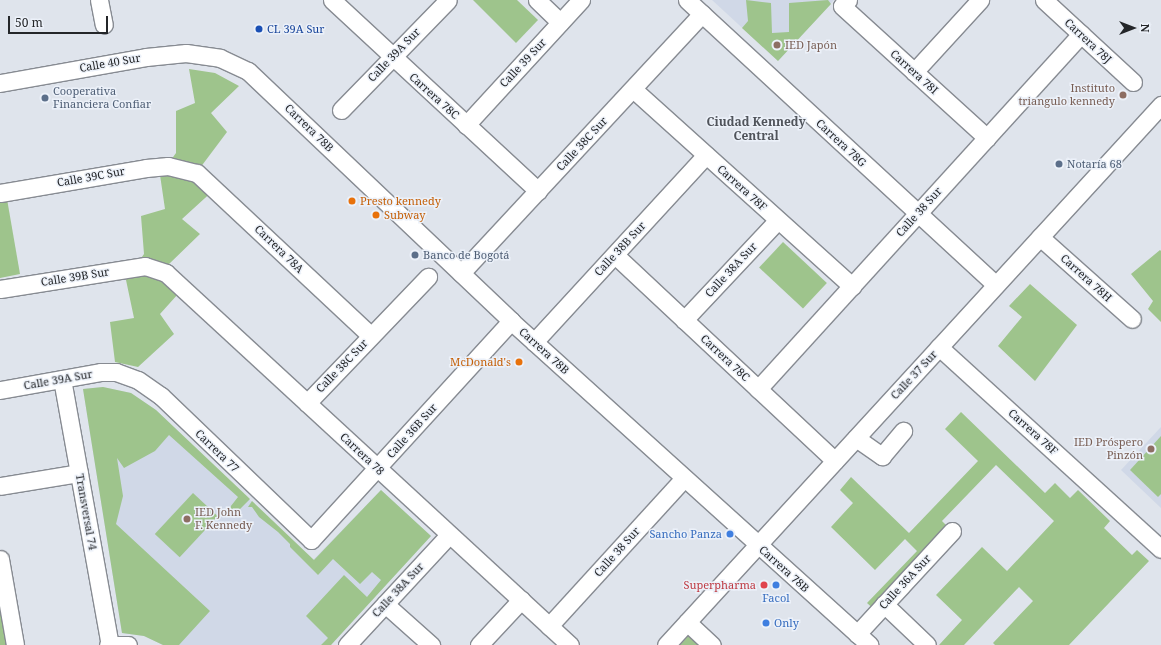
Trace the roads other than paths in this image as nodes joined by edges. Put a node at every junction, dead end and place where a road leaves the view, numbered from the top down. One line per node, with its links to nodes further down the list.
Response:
1 (99, 0): 12 (street)
2 (332, 0): 14 (street, Carrera 78C)
3 (448, 0): 14 (street, Calle 39A Sur)
4 (537, 0): 11 (street)
5 (581, 0): 11 (street, Calle 39 Sur)
6 (687, 0): 10 (street, Carrera 78G)
7 (980, 0): 16 (street)
8 (1044, 0): 13 (street, Carrera 78J)
9 (845, 3): 16 (street, Carrera 78I)
10 (702, 14): 19 (street, Calle 38C Sur); 28 (street, Carrera 78G)
11 (560, 22): 22 (street, Calle 39 Sur)
12 (104, 25)
13 (1081, 34): 17 (street, Carrera 78J); 23 (street, Calle 38 Sur)
14 (391, 57): 21 (street, Calle 39A Sur); 22 (street, Carrera 78C)
15 (220, 58): 18 (street, Calle 40 Sur); 33 (street, Carrera 78B)
16 (914, 72): 23 (street, Carrera 78I)
17 (1133, 82)
18 (0, 83)
19 (633, 89): 24 (street, Carrera 78F); 26 (street, Calle 38C Sur)
20 (1161, 105): 30 (street, Calle 37 Sur)
21 (340, 110)
22 (466, 125): 26 (street, Carrera 78C)
23 (987, 138): 28 (street, Calle 38 Sur)
24 (706, 155): 29 (street, Carrera 78F); 31 (street, Calle 38B Sur)
25 (183, 168): 27 (street, Calle 39C Sur); 41 (street, Carrera 78A)
26 (538, 191): 33 (street, Calle 38C Sur)
27 (0, 193)
28 (918, 213): 35 (street, Carrera 78G); 36 (street, Calle 38 Sur)
29 (778, 220): 36 (street, Carrera 78F); 39 (street, Calle 38A Sur)
30 (1040, 237): 35 (street, Calle 37 Sur); 38 (street, Carrera 78H)
31 (615, 255): 39 (street, Carrera 78C); 42 (street, Calle 38B Sur)
32 (151, 266): 37 (street, Calle 39B Sur); 48 (street, Carrera 78)
33 (461, 273): 40 (street, Carrera 78B)
34 (428, 277): 41 (street, Calle 38C Sur)
35 (996, 285): 43 (street, Calle 37 Sur)
36 (852, 286): 46 (street, Calle 38 Sur)
37 (0, 289)
38 (1132, 319)
39 (684, 320): 46 (street, Carrera 78C)
40 (511, 322): 42 (street, Carrera 78B); 52 (street, Calle 36B Sur)
41 (371, 336): 48 (street, Calle 38C Sur)
42 (534, 342): 54 (street, Carrera 78B)
43 (939, 347): 50 (street, Calle 37 Sur); 60 (street, Carrera 78F)
44 (116, 372): 45 (street, Calle 39A Sur); 58 (street, Carrera 77)
45 (62, 379): 47 (street, Calle 39A Sur); 53 (street, Transversal 74)
46 (758, 389): 51 (street, Carrera 78C)
47 (0, 390)
48 (307, 403): 52 (street, Carrera 78)
49 (903, 430): 50 (street)
50 (856, 438): 51 (street, Calle 37 Sur)
51 (835, 461): 59 (street, Calle 37 Sur)
52 (378, 469): 57 (street, Carrera 78); 58 (street, Calle 36B Sur)
53 (79, 473): 55 (street); 69 (street, Transversal 74)
54 (684, 478): 59 (street, Carrera 78B); 66 (street, Calle 38 Sur)
55 (0, 486)
56 (952, 531): 64 (street, Calle 36A Sur)
57 (449, 535): 62 (street, Carrera 78); 63 (street, Calle 38A Sur)
58 (311, 540)
59 (757, 545): 65 (street, Calle 37 Sur); 67 (street, Carrera 78B)
60 (1161, 549)
61 (0, 559): 68 (street)
62 (521, 600): 66 (street, Carrera 78); 73 (street)
63 (385, 604): 71 (street, Calle 38A Sur); 72 (street)
64 (884, 604): 67 (street, Calle 36A Sur); 77 (street)
65 (687, 622): 75 (street, Calle 37 Sur); 76 (street)
66 (549, 626): 74 (street, Carrera 78)
67 (863, 639)
68 (15, 645)
69 (109, 645): 70 (street)
70 (128, 645)
71 (347, 645)
72 (431, 645)
73 (479, 645)
74 (570, 645)
75 (666, 645)
76 (712, 645)
77 (927, 645)

